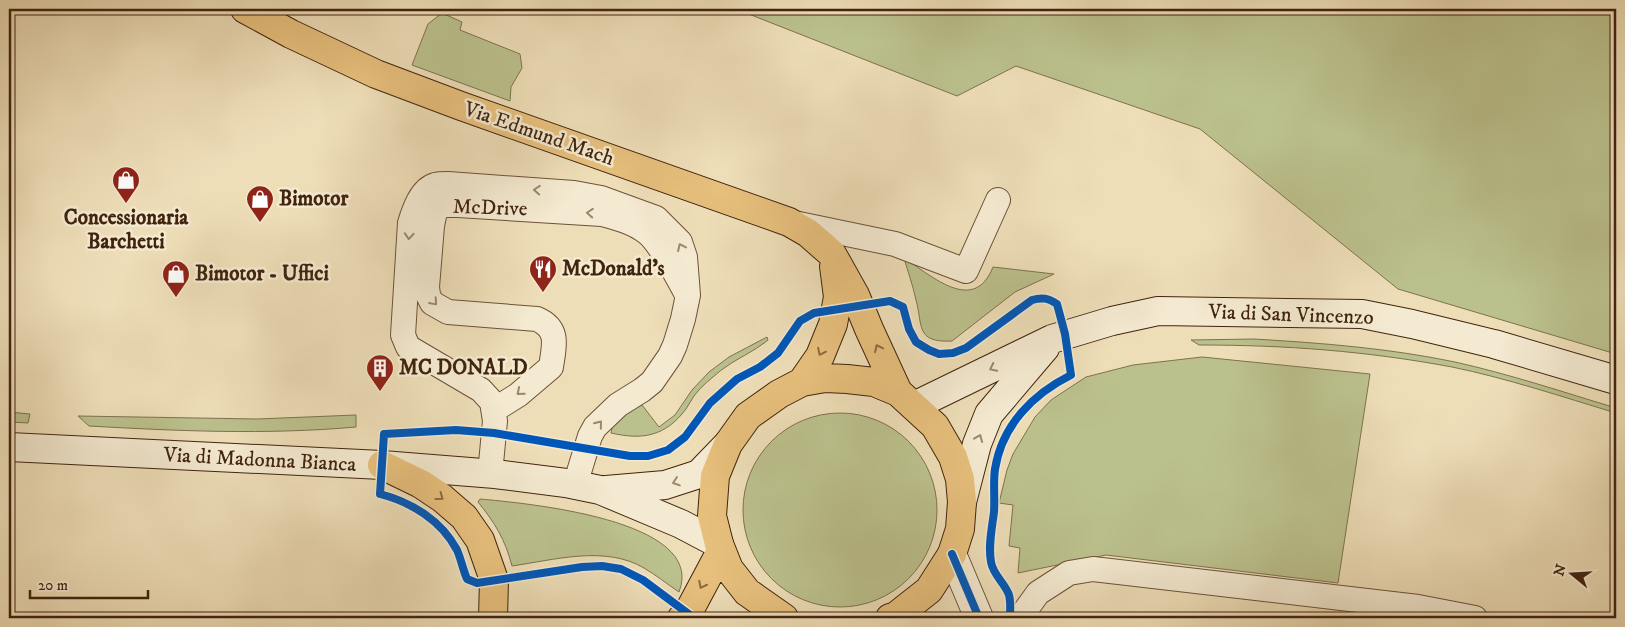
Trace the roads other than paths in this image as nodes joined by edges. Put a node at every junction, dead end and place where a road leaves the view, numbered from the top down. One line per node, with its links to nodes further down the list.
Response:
1 (245, 9): 3 (main road, Via Edmund Mach)
2 (998, 200): 3 (lane)
3 (790, 222): 4 (main road, Via Edmund Mach)
4 (832, 254): 8 (main road, one-way to 8); 9 (main road, Via Edmund Mach, one-way to 4)
5 (688, 295): 10 (lane, one-way to 10); 10 (lane, McDrive, one-way to 10); 15 (lane, one-way to 5)
6 (1052, 339): 7 (main road, Via di San Vincenzo); 9 (main road, Via di San Vincenzo, one-way to 9); 16 (main road, one-way to 6)
7 (1616, 380)
8 (802, 382): 9 (main road); 11 (main road)
9 (906, 399): 16 (main road)
10 (494, 410): 14 (lane)
11 (728, 444): 15 (main road, Via di Madonna Bianca, one-way to 15); 17 (main road)
12 (9, 447): 13 (main road, Via di Madonna Bianca)
13 (382, 465): 14 (main road, Via di Madonna Bianca); 19 (main road, one-way to 19)
14 (490, 474): 15 (main road, Via di Madonna Bianca)
15 (587, 488): 17 (main road, Via di Madonna Bianca)
16 (962, 502): 18 (main road)
17 (720, 548): 20 (main road, one-way to 20); 21 (main road)
18 (952, 554): 22 (main road); 23 (main road)
19 (493, 618)
20 (682, 618)
21 (784, 618)
22 (896, 618)
23 (979, 618)
24 (1020, 618): 25 (lane)
25 (1475, 618)

